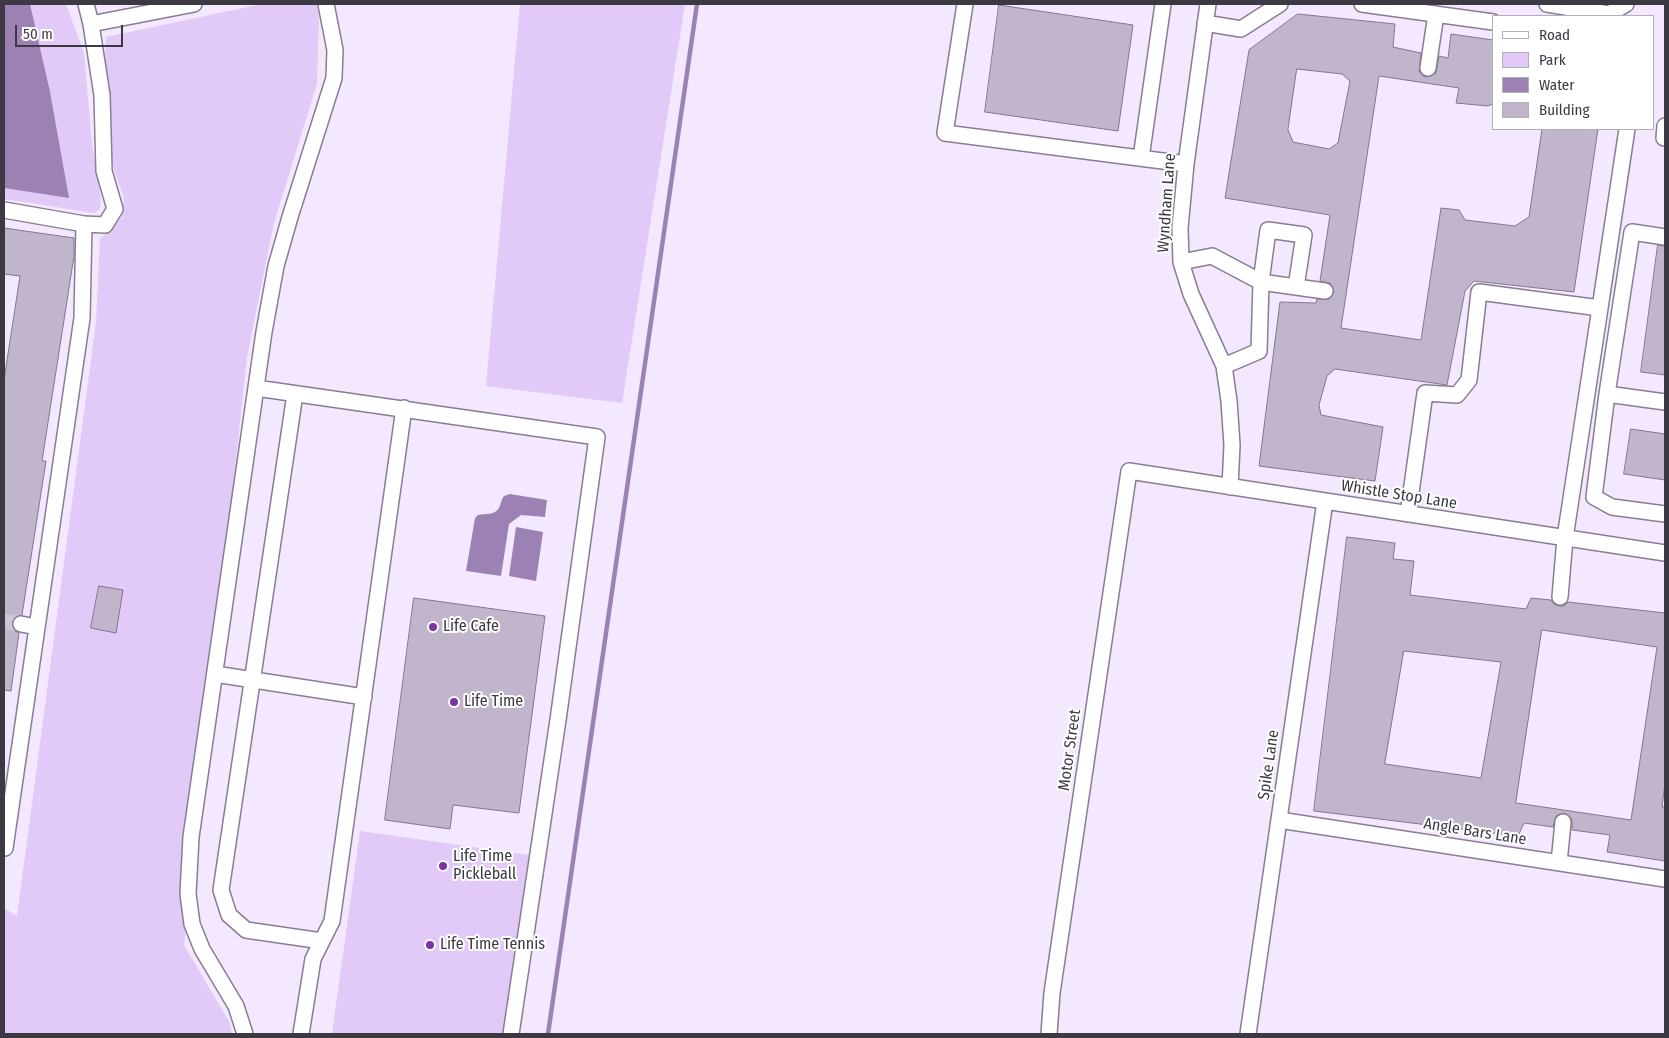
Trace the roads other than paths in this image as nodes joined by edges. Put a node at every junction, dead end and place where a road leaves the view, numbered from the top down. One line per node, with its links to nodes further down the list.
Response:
1 (86, 4): 14 (street)
2 (194, 4): 14 (street)
3 (326, 4): 30 (street)
4 (965, 4): 19 (street)
5 (1163, 4): 19 (street)
6 (1208, 4): 13 (street, Wyndham Lane)
7 (1280, 4): 13 (street)
8 (1362, 4): 11 (street)
9 (1546, 4): 10 (street)
10 (1626, 4)
11 (1436, 14): 12 (street); 15 (street)
12 (1492, 22)
13 (1205, 23): 20 (street, Wyndham Lane)
14 (91, 24): 22 (street)
15 (1428, 68)
16 (1665, 126): 18 (street)
17 (1627, 130): 28 (street)
18 (1665, 138)
19 (1141, 158): 20 (street)
20 (1186, 164): 24 (street, Wyndham Lane)
21 (4, 210): 22 (street)
22 (84, 224): 44 (street)
23 (1665, 237): 32 (street)
24 (1181, 262): 25 (street); 29 (street, Wyndham Lane)
25 (1261, 282): 26 (street); 26 (street); 29 (street)
26 (1296, 287): 27 (street)
27 (1325, 291)
28 (1600, 308): 38 (street); 40 (street)
29 (1224, 366): 36 (street, Wyndham Lane)
30 (256, 388): 31 (street); 45 (street)
31 (295, 394): 34 (street); 46 (street)
32 (1607, 394): 33 (street); 39 (street)
33 (1665, 402)
34 (404, 408): 47 (street); 56 (street)
35 (1128, 471): 36 (street, Whistle Stop Lane); 57 (street, Motor Street)
36 (1230, 487): 37 (street, Whistle Stop Lane)
37 (1325, 501): 38 (street, Whistle Stop Lane); 48 (street, Spike Lane)
38 (1408, 514): 40 (street, Whistle Stop Lane)
39 (1665, 514)
40 (1565, 538): 41 (street, Whistle Stop Lane); 42 (street)
41 (1665, 553)
42 (1560, 597)
43 (20, 624): 44 (street)
44 (37, 627): 50 (street)
45 (215, 674): 46 (street); 54 (street)
46 (252, 680): 47 (street); 53 (street)
47 (364, 697): 53 (street)
48 (1279, 820): 51 (street, Angle Bars Lane); 58 (street, Spike Lane)
49 (1563, 822): 51 (street)
50 (4, 848)
51 (1559, 863): 52 (street, Angle Bars Lane)
52 (1665, 879)
53 (322, 941): 55 (street)
54 (245, 1034)
55 (301, 1034)
56 (511, 1034)
57 (1049, 1034)
58 (1248, 1034)

